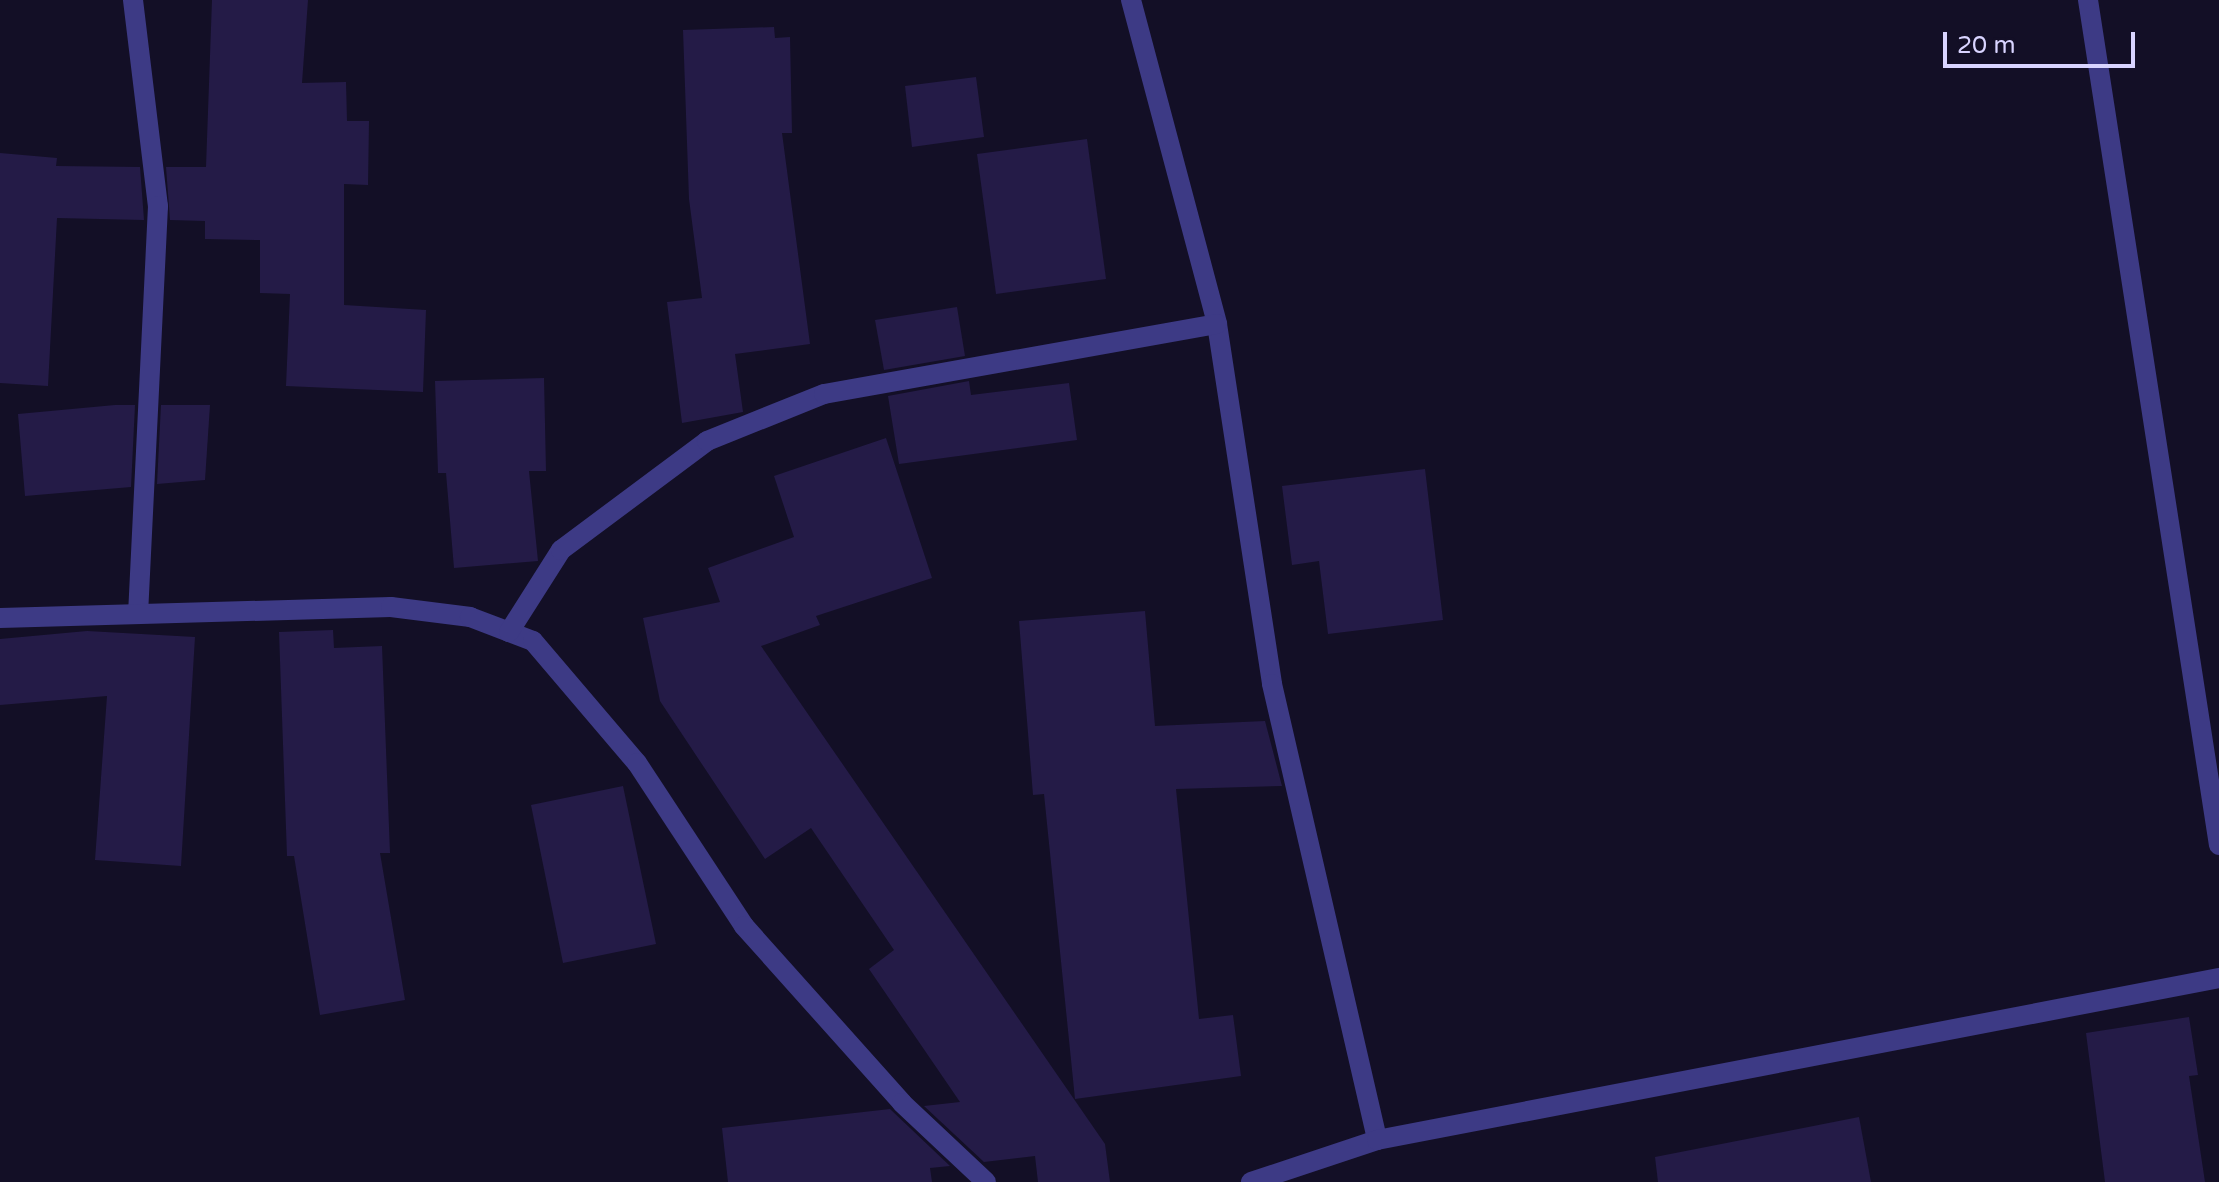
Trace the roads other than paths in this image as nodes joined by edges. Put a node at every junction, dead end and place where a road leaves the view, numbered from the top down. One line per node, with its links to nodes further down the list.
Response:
1 (133, 0): 5 (street)
2 (1131, 0): 4 (street)
3 (2088, 0): 8 (street)
4 (1217, 324): 7 (street); 10 (street)
5 (138, 611): 6 (street); 7 (street)
6 (0, 618)
7 (509, 632): 11 (street)
8 (2219, 845)
9 (2219, 978): 10 (street)
10 (1377, 1140): 12 (street)
11 (986, 1182)
12 (1251, 1182)

